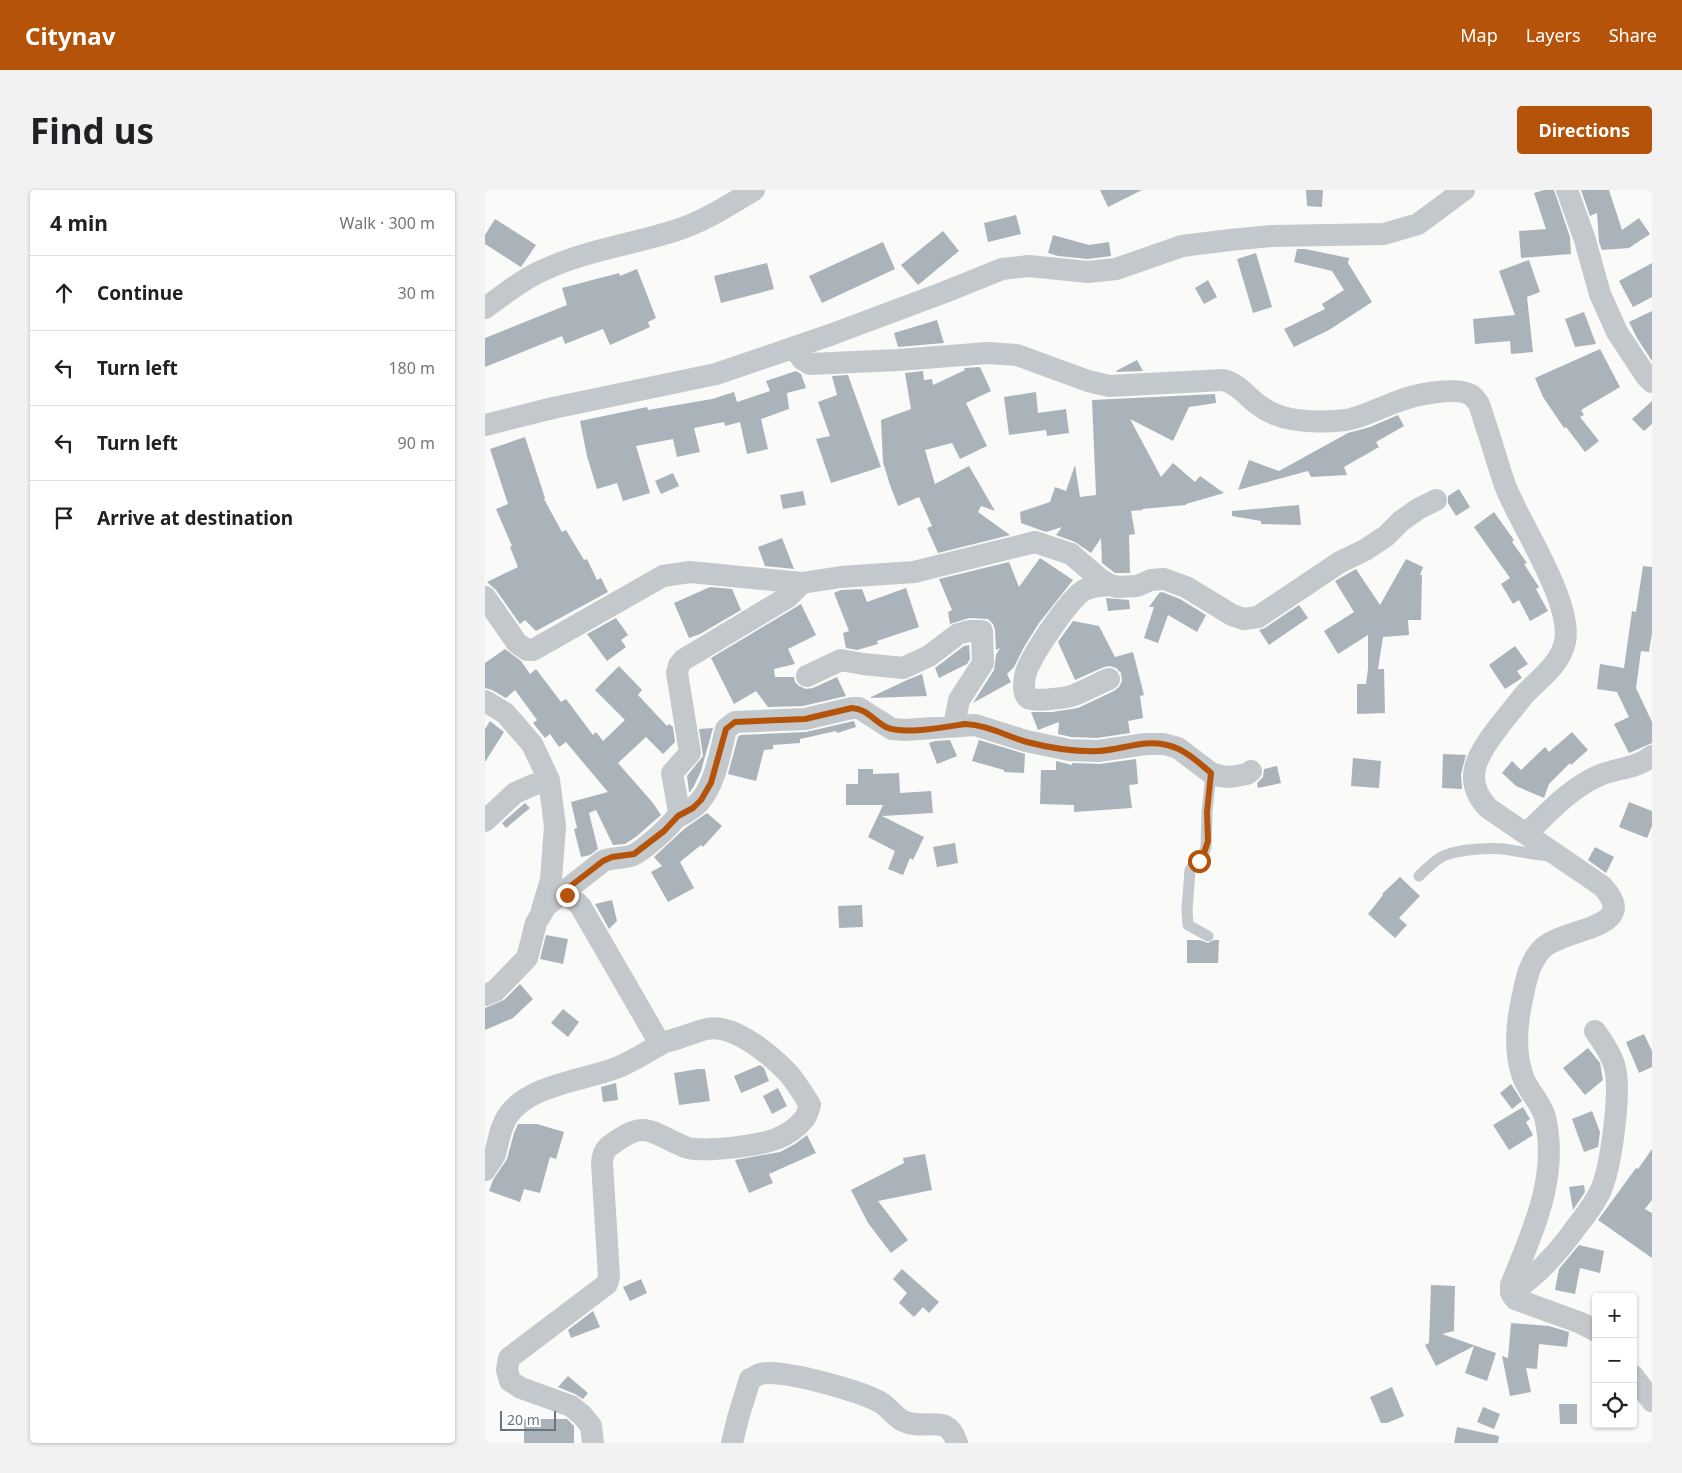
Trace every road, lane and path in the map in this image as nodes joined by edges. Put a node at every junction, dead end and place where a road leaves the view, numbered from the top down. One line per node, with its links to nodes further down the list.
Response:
1 (755, 190): 4 (street)
2 (1465, 190): 5 (street)
3 (1567, 190): 6 (street)
4 (485, 308)
5 (794, 347): 7 (street); 22 (street)
6 (1652, 382)
7 (485, 425)
8 (1436, 500): 10 (street)
9 (802, 583): 10 (street); 11 (street); 20 (street)
10 (1109, 585): 13 (street)
11 (486, 602)
12 (807, 676): 15 (street)
13 (1109, 679)
14 (488, 708): 19 (street)
15 (954, 726): 18 (street); 20 (street)
16 (1652, 756): 22 (street)
17 (1251, 771): 18 (street)
18 (1211, 773): 27 (lane)
19 (549, 780): 21 (street); 26 (street)
20 (678, 816): 25 (street)
21 (485, 821)
22 (1526, 834): 23 (street)
23 (1557, 856): 24 (lane); 32 (street)
24 (1419, 876)
25 (559, 895): 26 (street); 30 (street)
26 (541, 913): 28 (street)
27 (1208, 936)
28 (485, 995)
29 (1595, 1031): 32 (street)
30 (663, 1043): 31 (street); 36 (street)
31 (485, 1170)
32 (1511, 1293): 33 (street)
33 (1592, 1329)
34 (1637, 1381): 35 (street)
35 (1652, 1401)
36 (593, 1443)
37 (732, 1443): 38 (street)
38 (957, 1443)

